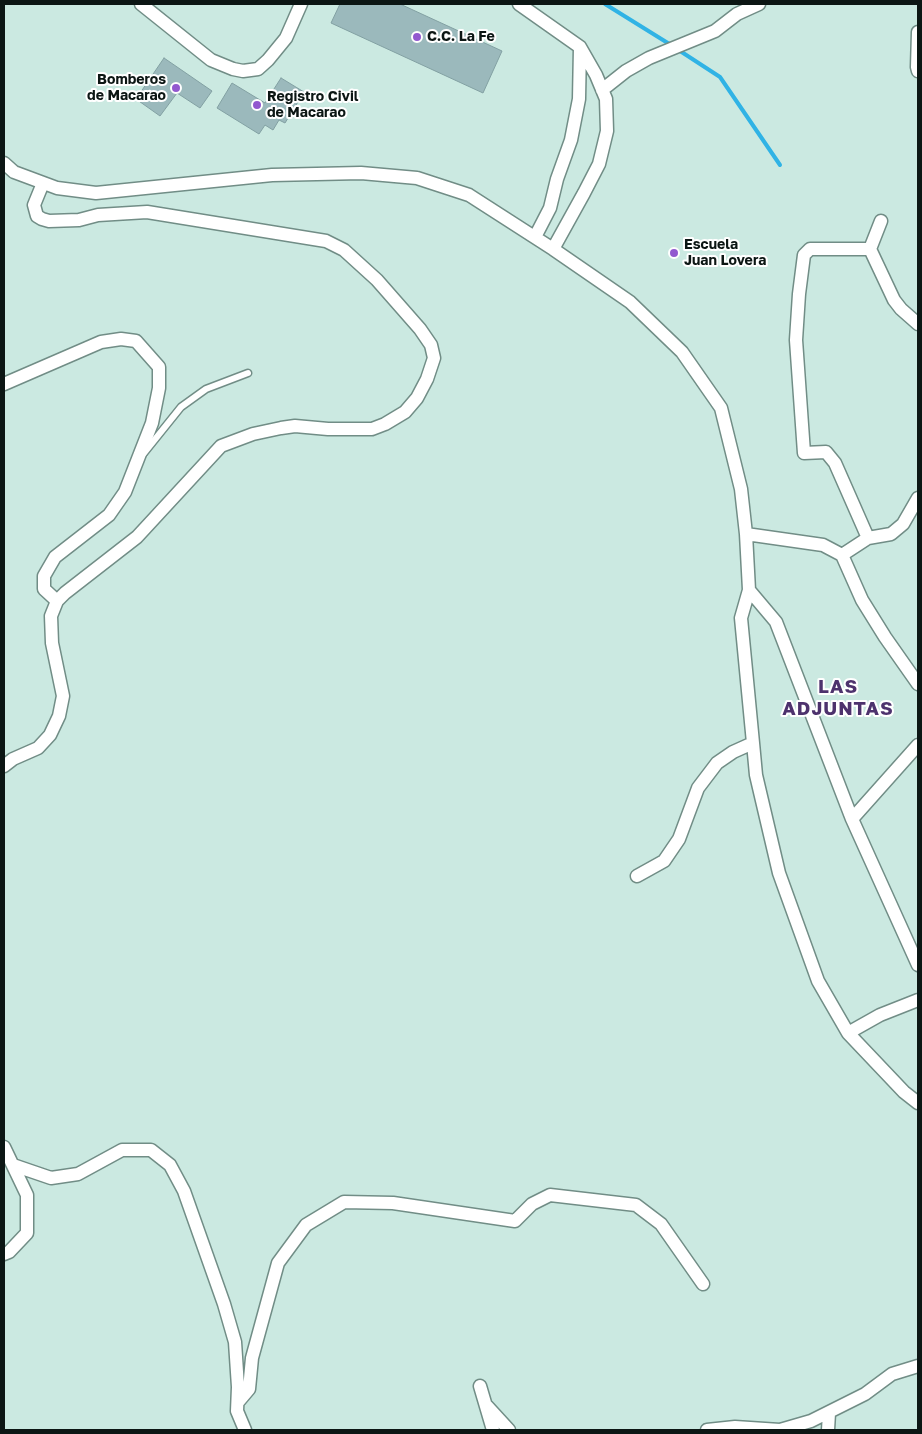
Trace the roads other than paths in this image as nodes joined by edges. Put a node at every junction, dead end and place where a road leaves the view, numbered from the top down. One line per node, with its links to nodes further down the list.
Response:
1 (141, 4): 2 (street)
2 (301, 4)
3 (519, 4): 7 (street)
4 (759, 4): 5 (street)
5 (738, 9): 9 (street)
6 (918, 32): 8 (street)
7 (580, 47): 9 (street); 13 (street)
8 (918, 71)
9 (602, 90): 14 (street)
10 (4, 163): 11 (street)
11 (43, 183): 13 (street); 25 (street)
12 (881, 221): 15 (street)
13 (535, 237): 14 (street)
14 (553, 249): 21 (street)
15 (870, 249): 16 (street); 22 (street)
16 (918, 324)
17 (248, 373): 19 (lane)
18 (4, 384): 19 (street)
19 (136, 464): 25 (street)
20 (918, 498): 22 (street)
21 (746, 534): 23 (street); 24 (street)
22 (868, 538): 23 (street)
23 (842, 555): 26 (street)
24 (749, 590): 27 (street); 30 (street)
25 (57, 601): 29 (street)
26 (918, 684)
27 (752, 743): 31 (street); 34 (street)
28 (918, 745): 30 (street)
29 (4, 766)
30 (852, 819): 32 (street)
31 (637, 876)
32 (918, 965)
33 (918, 1000): 34 (street)
34 (848, 1033): 35 (street)
35 (918, 1103)
36 (4, 1147): 37 (street)
37 (13, 1165): 38 (street); 42 (street)
38 (4, 1254)
39 (702, 1284): 42 (street)
40 (918, 1366): 44 (street)
41 (480, 1386): 43 (street)
42 (238, 1402): 45 (street)
43 (485, 1405): 46 (street); 47 (street)
44 (829, 1412): 48 (street); 49 (street)
45 (245, 1430)
46 (493, 1430)
47 (509, 1430)
48 (707, 1430)
49 (828, 1430)

